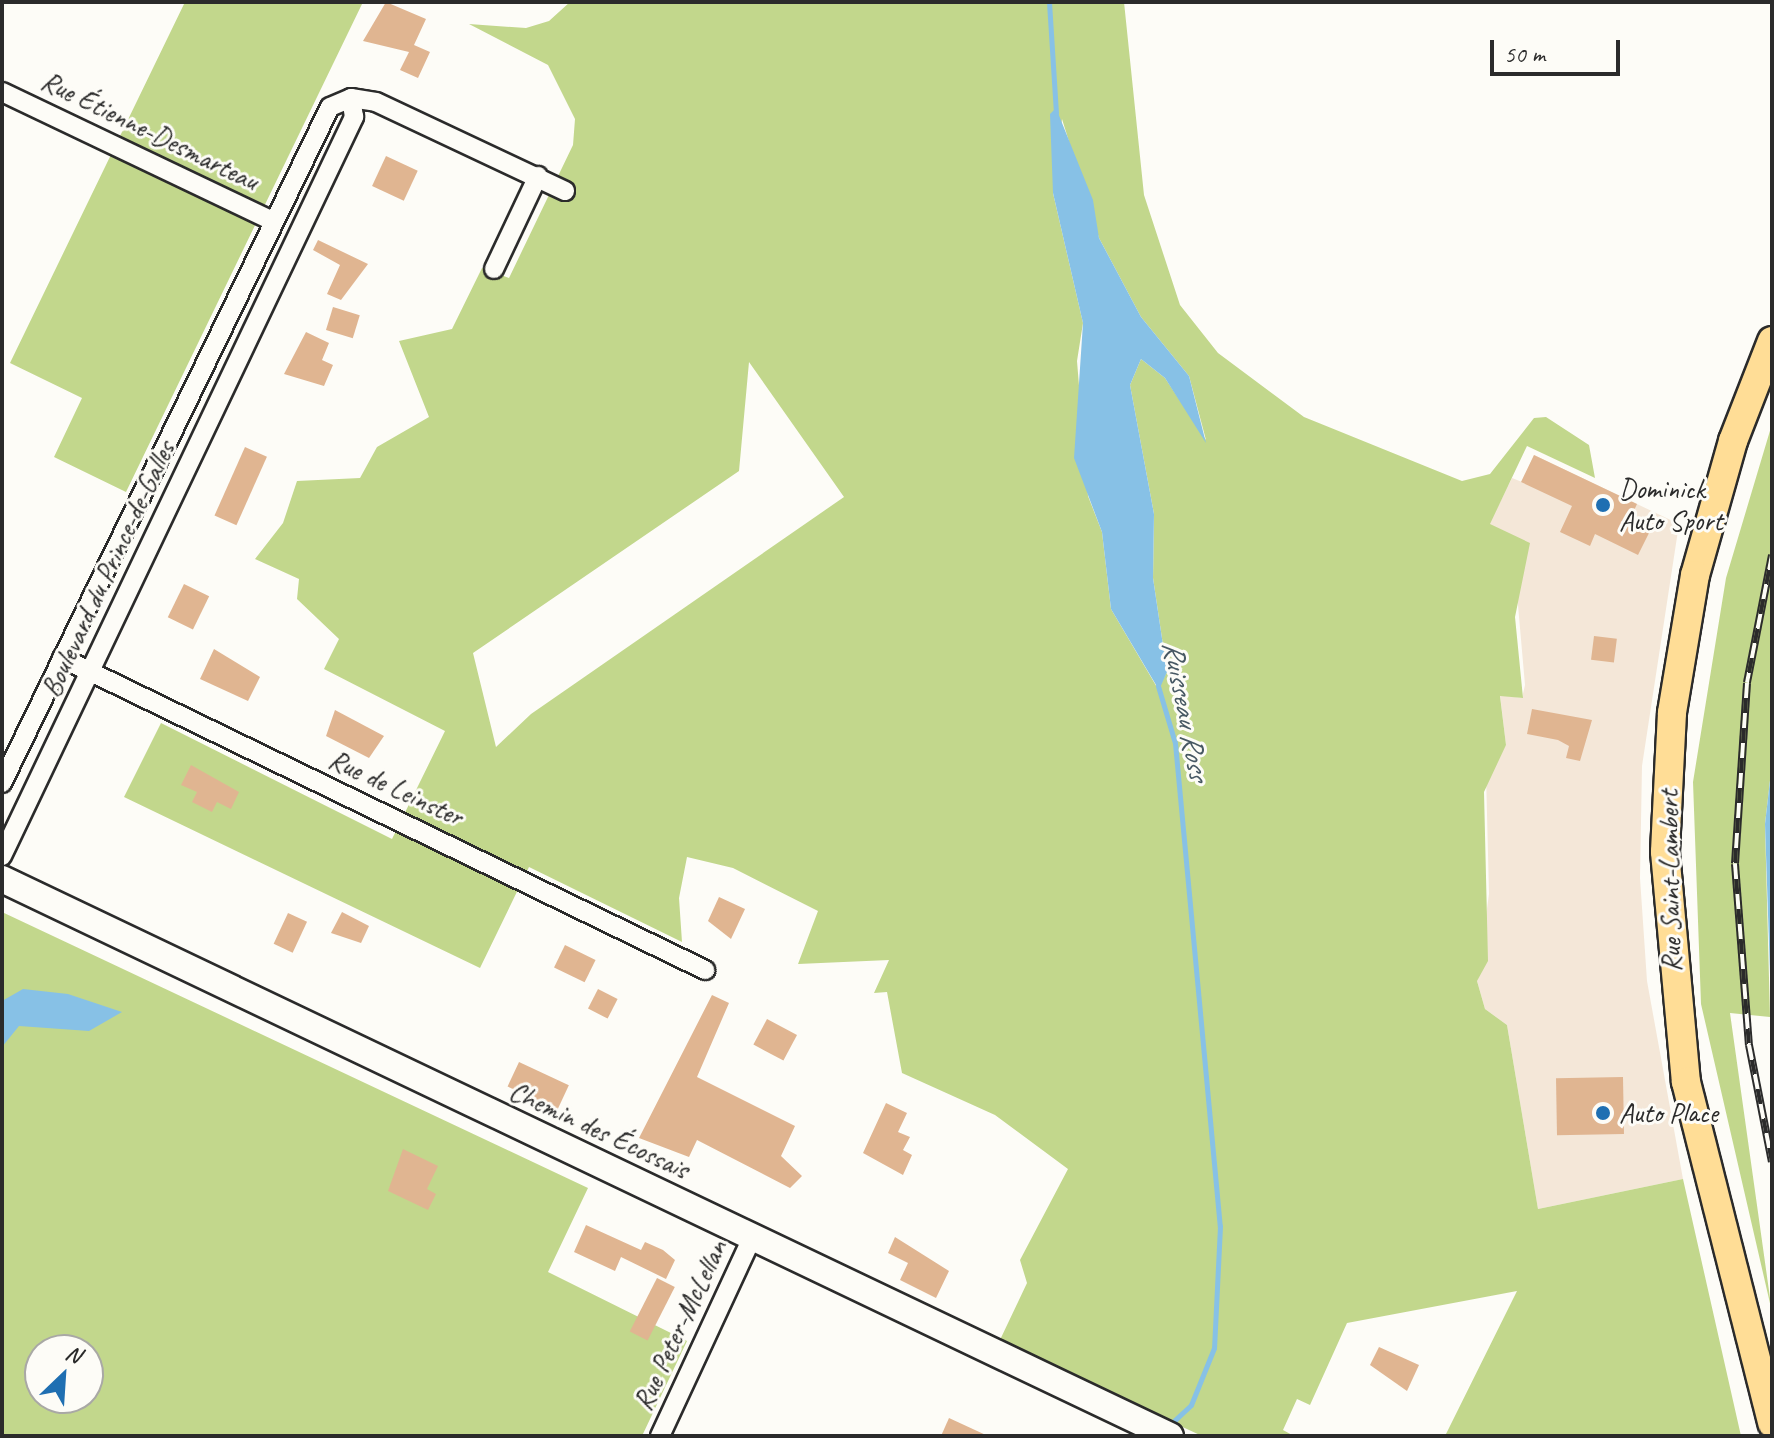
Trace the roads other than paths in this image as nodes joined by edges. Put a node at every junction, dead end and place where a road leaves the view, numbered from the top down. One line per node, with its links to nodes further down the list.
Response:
1 (2, 92): 5 (street, Rue Étienne-Desmarteau)
2 (351, 98): 3 (street); 5 (street, Boulevard du Prince-de-Galles); 8 (street, Boulevard du Prince-de-Galles)
3 (538, 176): 4 (street); 6 (street)
4 (565, 191)
5 (274, 222): 7 (street, Boulevard du Prince-de-Galles)
6 (494, 269)
7 (238, 294): 8 (street); 10 (street, Boulevard du Prince-de-Galles)
8 (264, 307): 11 (street, Boulevard du Prince-de-Galles)
9 (1772, 341): 17 (main road, Rue Saint-Lambert)
10 (62, 658): 11 (street, Rue de Leinster); 12 (street, Boulevard du Prince-de-Galles)
11 (90, 673): 13 (street, Boulevard du Prince-de-Galles); 15 (street, Rue de Leinster)
12 (2, 783)
13 (2, 856)
14 (2, 879): 16 (main road, Chemin des Écossais)
15 (705, 970)
16 (752, 1238): 18 (street, Rue Peter-McLellan); 19 (main road, Chemin des Écossais)
17 (1772, 1423)
18 (660, 1436)
19 (1170, 1436)

